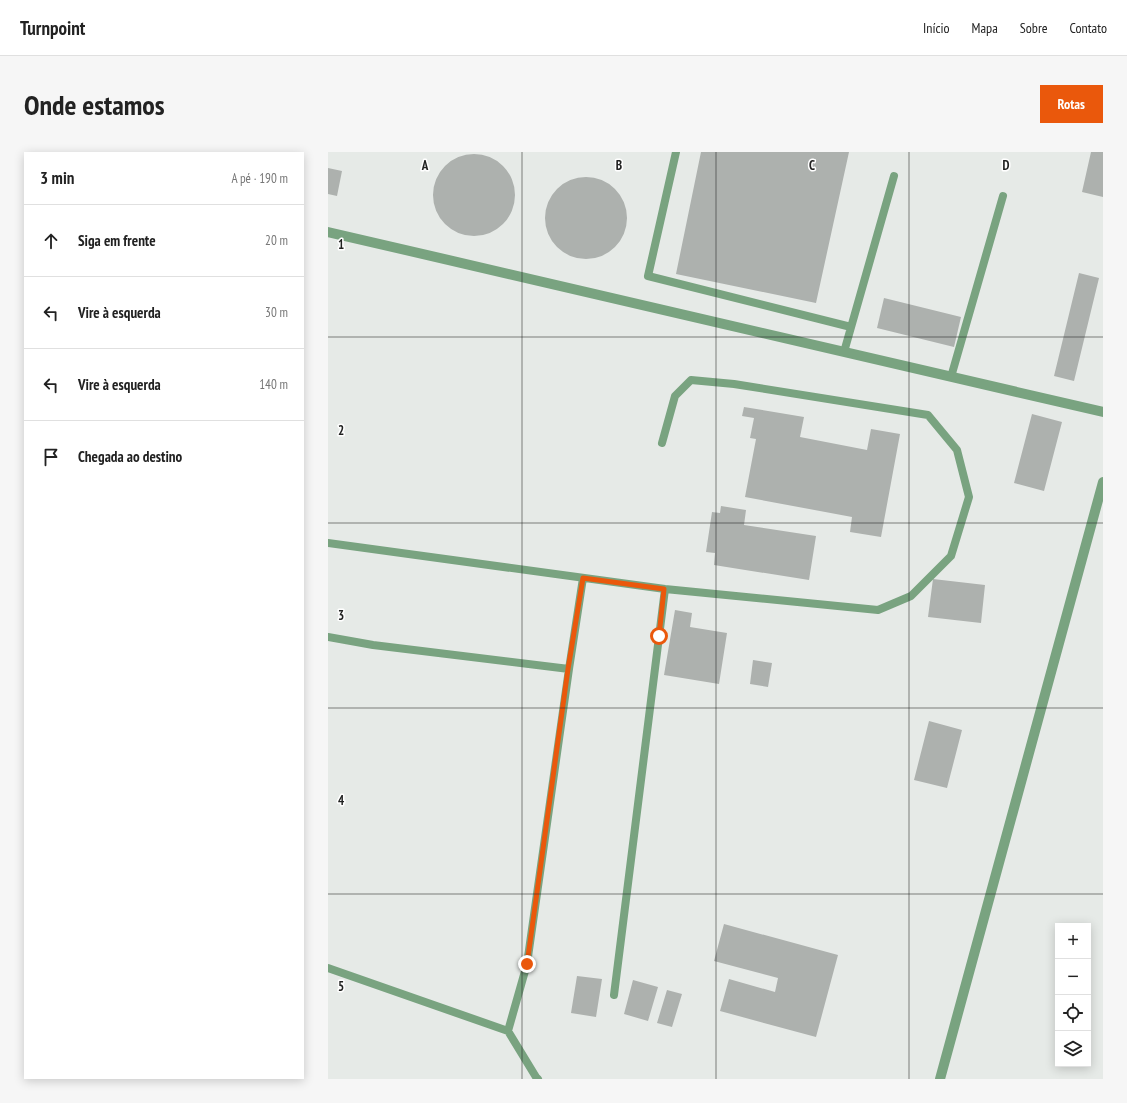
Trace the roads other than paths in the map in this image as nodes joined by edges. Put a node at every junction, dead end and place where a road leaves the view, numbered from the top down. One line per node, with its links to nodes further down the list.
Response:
1 (676, 152): 5 (lane)
2 (894, 176): 5 (lane)
3 (1004, 196): 7 (lane)
4 (328, 232): 6 (street)
5 (852, 327): 6 (lane)
6 (844, 352): 7 (street)
7 (951, 377): 8 (street)
8 (1103, 412)
9 (662, 443): 13 (lane)
10 (1103, 482): 20 (street)
11 (328, 543): 12 (lane)
12 (583, 578): 13 (lane); 15 (lane)
13 (664, 589): 17 (lane)
14 (328, 637): 15 (lane)
15 (568, 669): 18 (lane)
16 (328, 968): 18 (lane)
17 (614, 995)
18 (508, 1031): 19 (lane)
19 (538, 1079)
20 (940, 1079)

